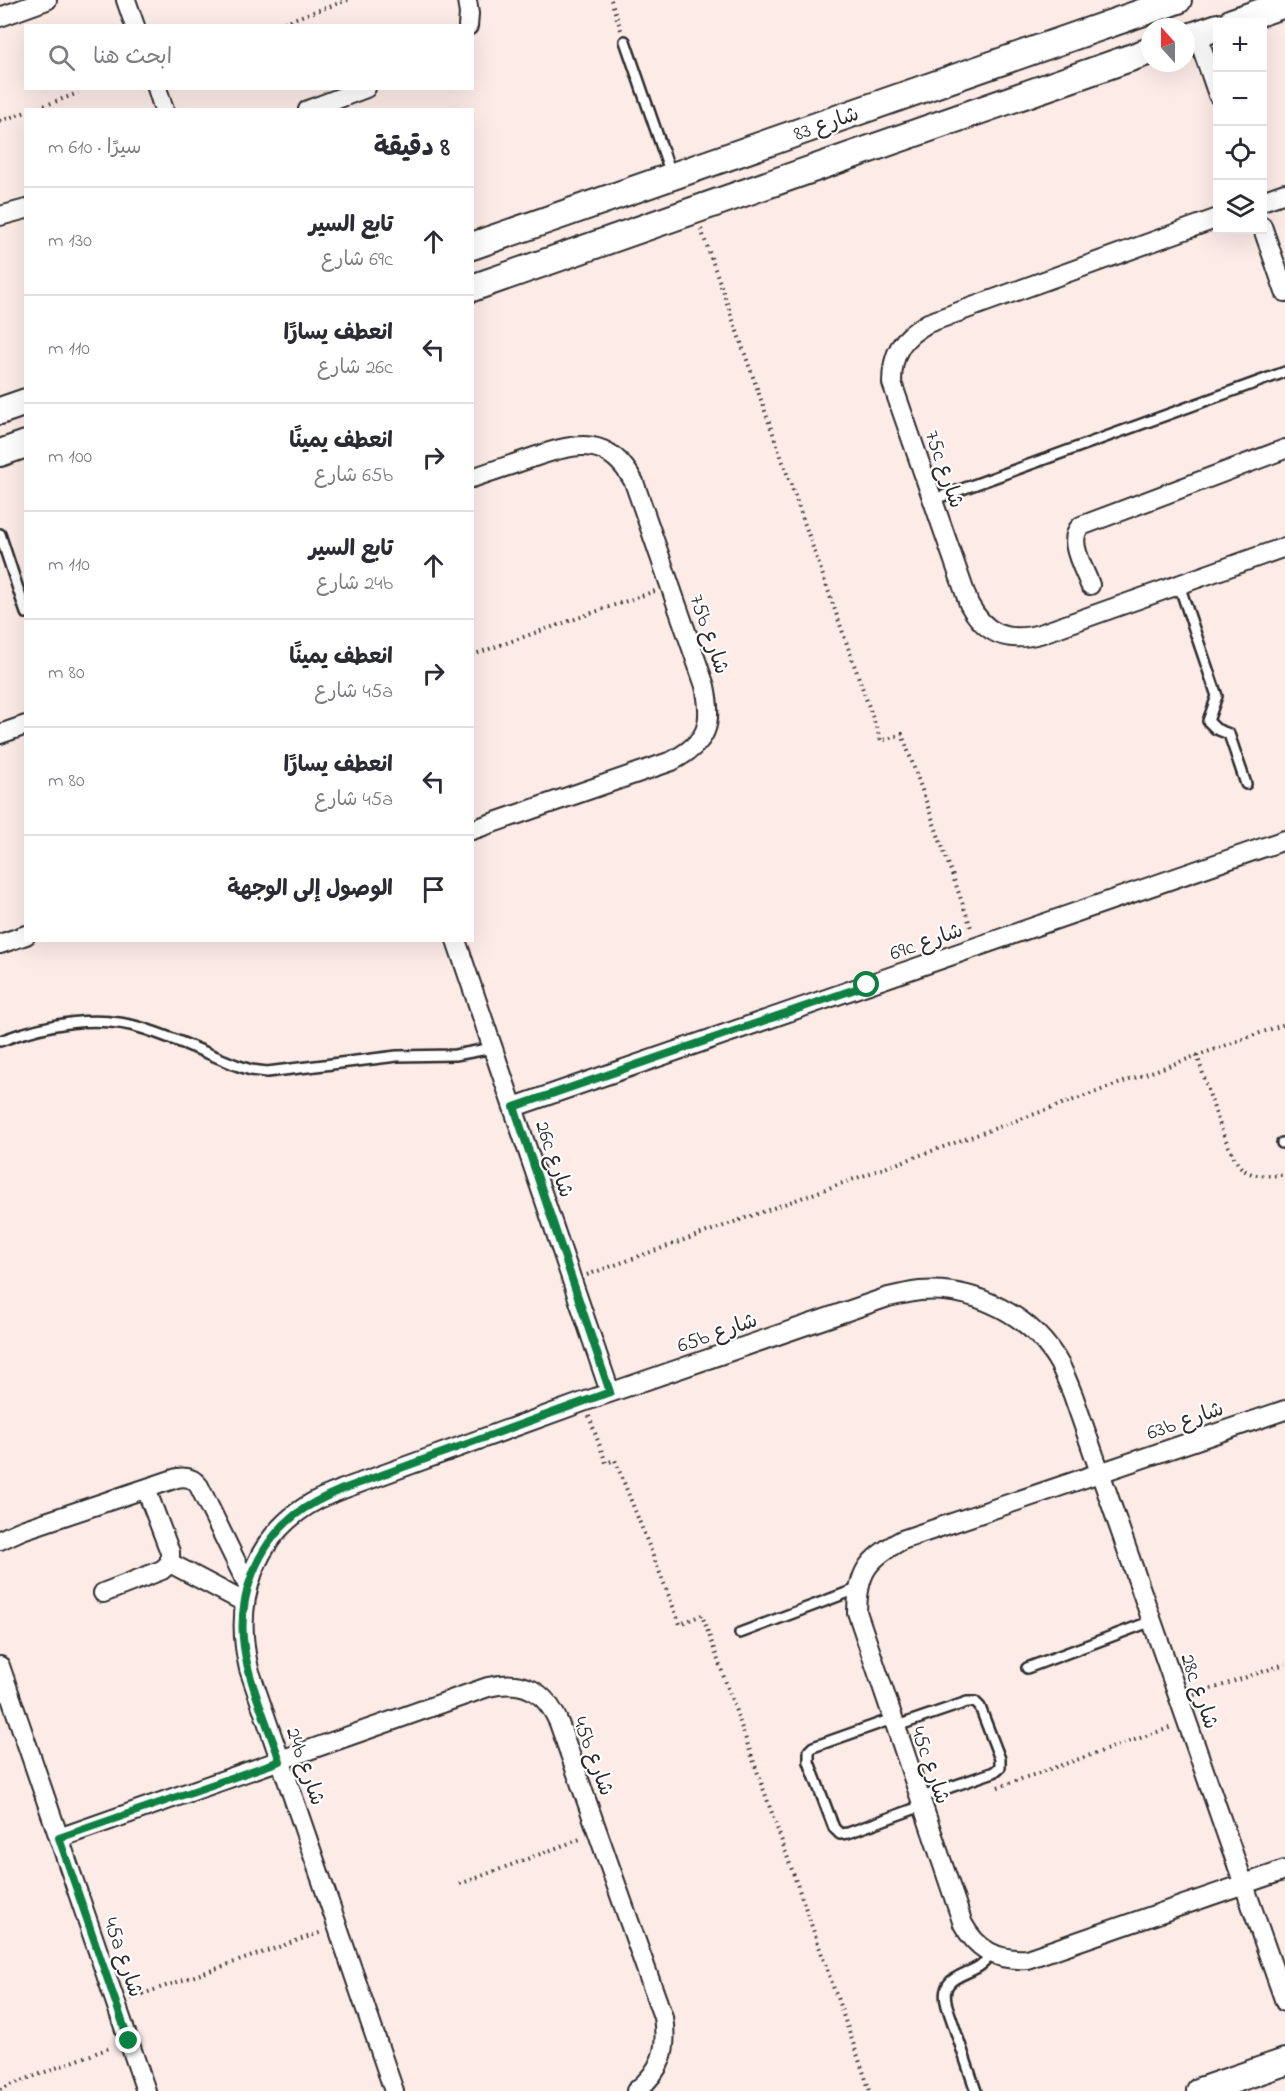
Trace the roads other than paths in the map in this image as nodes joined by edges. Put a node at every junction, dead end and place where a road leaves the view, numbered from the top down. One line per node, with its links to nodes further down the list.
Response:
1 (47, 0): 6 (street)
2 (126, 0): 8 (street)
3 (467, 0): 9 (street)
4 (1178, 0): 16 (street, شارع 83)
5 (1285, 4): 7 (street)
6 (0, 17)
7 (1244, 18)
8 (134, 24)
9 (468, 24)
10 (1200, 33): 13 (street)
11 (625, 41): 19 (lane)
12 (1141, 54): 20 (street, شارع 83)
13 (1213, 78)
14 (158, 90): 17 (street)
15 (361, 90): 18 (street)
16 (922, 90): 19 (street, شارع 83); 20 (street)
17 (163, 108)
18 (313, 108)
19 (672, 176): 27 (street, شارع 83)
20 (789, 178): 28 (street, شارع 83)
21 (1285, 193): 22 (street)
22 (1267, 200)
23 (24, 210): 24 (street)
24 (0, 216)
25 (1213, 220): 37 (street, 75c شارع)
26 (1266, 234): 29 (street)
27 (474, 245)
28 (474, 287)
29 (1285, 292)
30 (1285, 372): 37 (lane)
31 (24, 403): 32 (street)
32 (0, 411)
33 (24, 446): 35 (street)
34 (1285, 449): 40 (street)
35 (0, 453)
36 (474, 477): 46 (street, 75b شارع)
37 (932, 500): 41 (street, 75c شارع)
38 (0, 534): 42 (lane)
39 (1285, 547): 41 (street, 75c شارع)
40 (1090, 585)
41 (1179, 585): 45 (lane)
42 (24, 607)
43 (24, 726): 44 (street)
44 (0, 734)
45 (1246, 784)
46 (474, 829)
47 (1285, 840): 53 (street, 69c شارع)
48 (24, 936): 50 (street)
49 (457, 942): 52 (street, 26c شارع)
50 (0, 944)
51 (0, 1041): 52 (lane)
52 (493, 1048): 53 (street, 26c شارع)
53 (514, 1107): 54 (street, 26c شارع)
54 (610, 1392): 55 (street, 65b شارع); 59 (street, 65b شارع)
55 (1073, 1395): 57 (street, 28c شارع)
56 (1285, 1410): 57 (street, 63b شارع)
57 (1100, 1473): 62 (street); 65 (street, 28c شارع)
58 (146, 1489): 60 (street); 61 (street); 64 (street)
59 (343, 1489): 64 (street, 24b شارع)
60 (7, 1537)
61 (170, 1563): 63 (street); 64 (street)
62 (857, 1589): 66 (lane); 69 (street, 45c شارع)
63 (103, 1593)
64 (246, 1594): 70 (street, 24b شارع)
65 (1152, 1621): 68 (lane); 74 (street, 28c شارع)
66 (740, 1633)
67 (0, 1666): 72 (street, 45a شارع)
68 (1028, 1668)
69 (893, 1723): 71 (street, 45c شارع); 71 (lane); 71 (lane)
70 (280, 1761): 72 (street); 79 (street, 24b شارع); 80 (street, 45b شارع)
71 (920, 1802): 75 (street, 45c شارع)
72 (59, 1838): 78 (street, 45a شارع)
73 (1285, 1870): 74 (street)
74 (1244, 1885): 75 (street); 76 (street, 28c شارع)
75 (990, 1954): 81 (lane)
76 (1285, 2002)
77 (1285, 2062): 82 (street)
78 (146, 2091)
79 (394, 2091)
80 (636, 2091)
81 (976, 2091)
82 (1200, 2091)

